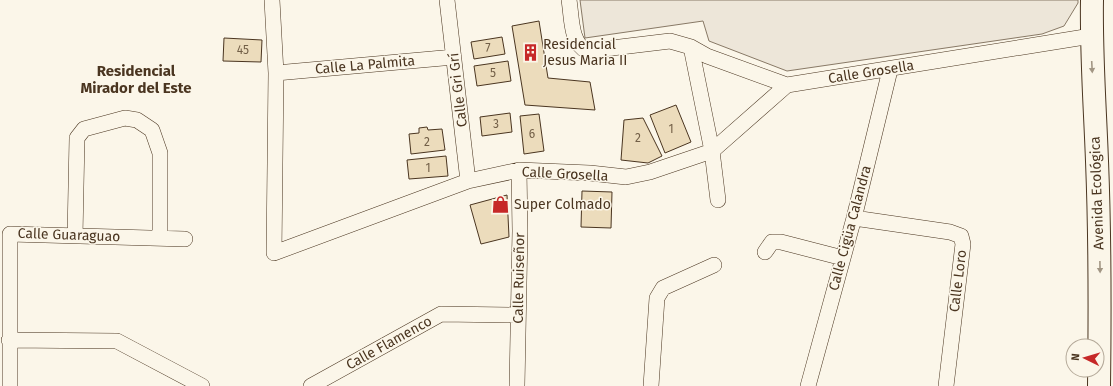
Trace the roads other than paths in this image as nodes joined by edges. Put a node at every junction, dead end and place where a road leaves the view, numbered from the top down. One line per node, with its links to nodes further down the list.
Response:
1 (272, 0): 9 (street, Calle Grosella)
2 (447, 0): 7 (street, Calle Gri Grí)
3 (570, 0): 6 (street)
4 (1092, 0): 5 (main road, Avenida Ecológica)
5 (1091, 36): 8 (street, Calle Grosella); 32 (main road, Avenida Ecológica, one-way to 32)
6 (691, 47): 10 (street); 11 (street)
7 (454, 57): 9 (street, Calle La Palmita); 13 (street, Calle Gri Grí)
8 (890, 70): 10 (street, Calle Grosella); 15 (street, Calle Cigüa Calandra)
9 (276, 73): 13 (street, Calle Grosella)
10 (787, 85): 11 (street, Calle Grosella)
11 (712, 151): 12 (street, Calle Grosella); 14 (street)
12 (520, 170): 13 (street, Calle Grosella); 23 (street, Calle Ruiseñor)
13 (468, 181)
14 (718, 200)
15 (854, 218): 21 (street, Calle Cigüa Calandra); 31 (street, Calle Loro)
16 (5, 234): 17 (street, Calle Guaraguao); 24 (street, Calle Guaraguao)
17 (75, 236): 18 (street, Calle Guaraguao); 18 (street)
18 (160, 238): 19 (street, Calle Guaraguao)
19 (185, 239)
20 (765, 252): 21 (street)
21 (843, 258): 30 (street, Calle Cigüa Calandra)
22 (714, 265): 29 (street)
23 (518, 315): 27 (street, Calle Flamenco); 28 (street, Calle Ruiseñor)
24 (9, 340): 25 (street, Calle Guaraguao); 26 (street)
25 (10, 386)
26 (202, 386)
27 (311, 386)
28 (517, 386)
29 (651, 386)
30 (808, 386)
31 (946, 386)
32 (1099, 386)

